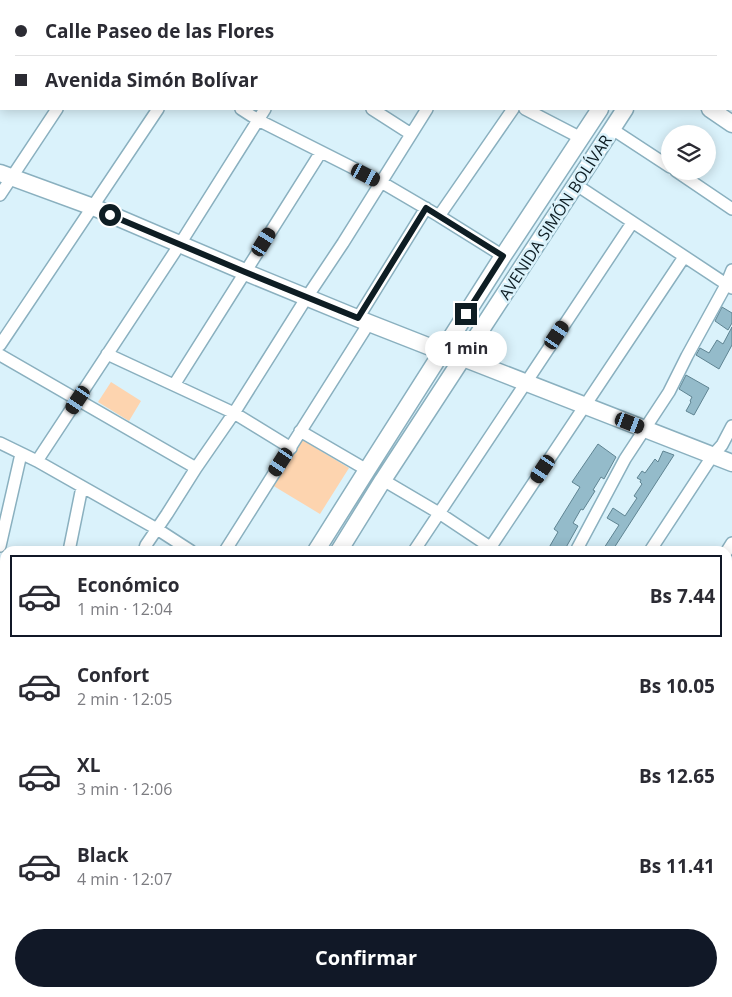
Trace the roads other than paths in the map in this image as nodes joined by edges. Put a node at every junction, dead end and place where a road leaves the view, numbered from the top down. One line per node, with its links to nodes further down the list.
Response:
1 (56, 110): 19 (street)
2 (157, 110): 24 (street)
3 (243, 110): 12 (street)
4 (264, 110): 12 (street)
5 (374, 110): 15 (street)
6 (426, 110): 15 (street)
7 (511, 110): 27 (street)
8 (527, 110): 16 (street)
9 (599, 110): 16 (street, AVENIDA SIMÓN BOLÍVAR)
10 (624, 110): 14 (street, AVENIDA SIMÓN BOLÍVAR)
11 (711, 110): 13 (street)
12 (258, 120): 17 (street); 29 (street)
13 (732, 124)
14 (612, 129): 18 (street); 22 (street, AVENIDA SIMÓN BOLÍVAR)
15 (411, 134): 21 (street)
16 (581, 138): 30 (street, AVENIDA SIMÓN BOLÍVAR)
17 (321, 152): 21 (street); 33 (street)
18 (661, 162)
19 (6, 175): 23 (street); 24 (street)
20 (690, 180): 26 (street)
21 (381, 182): 25 (street); 35 (street)
22 (576, 184): 28 (street); 41 (street, AVENIDA SIMÓN BOLÍVAR)
23 (0, 195)
24 (92, 207): 29 (street); 37 (street)
25 (426, 208): 27 (street); 36 (street)
26 (732, 208)
27 (439, 216): 30 (street)
28 (632, 222): 31 (street); 42 (street)
29 (180, 244): 33 (street); 39 (street)
30 (503, 256): 38 (street, AVENIDA SIMÓN BOLÍVAR)
31 (684, 257): 34 (street); 45 (street)
32 (732, 270): 34 (street)
33 (245, 272): 35 (street); 43 (street)
34 (729, 287): 48 (street)
35 (307, 297): 36 (street); 46 (street)
36 (363, 320): 38 (street); 49 (street)
37 (0, 345)
38 (443, 352): 41 (street); 57 (street, AVENIDA SIMÓN BOLÍVAR)
39 (108, 354): 43 (street); 44 (street)
40 (0, 355): 44 (street)
41 (463, 358): 42 (street); 58 (street, AVENIDA SIMÓN BOLÍVAR)
42 (525, 383): 45 (street); 60 (street)
43 (174, 385): 46 (street)
44 (78, 400): 54 (street); 56 (street)
45 (585, 406): 48 (street); 71 (street)
46 (234, 413): 51 (street); 56 (street)
47 (732, 426): 53 (street)
48 (646, 430): 53 (street); 72 (street)
49 (300, 431): 51 (street); 57 (street)
50 (0, 443): 52 (street)
51 (291, 448): 66 (street)
52 (21, 454): 54 (street); 62 (street)
53 (713, 455): 55 (street); 73 (street)
54 (37, 461): 59 (street)
55 (732, 463)
56 (196, 468): 61 (street)
57 (366, 470): 67 (street, AVENIDA SIMÓN BOLÍVAR)
58 (383, 480): 60 (street); 68 (street, AVENIDA SIMÓN BOLÍVAR)
59 (82, 487): 61 (street); 63 (street)
60 (438, 513): 69 (street); 70 (street)
61 (157, 530): 64 (street); 65 (street)
62 (0, 546)
63 (70, 546)
64 (146, 546)
65 (183, 546)
66 (228, 546)
67 (319, 546)
68 (342, 546)
69 (417, 546)
70 (485, 546)
71 (491, 546)
72 (579, 546)
73 (653, 546)

